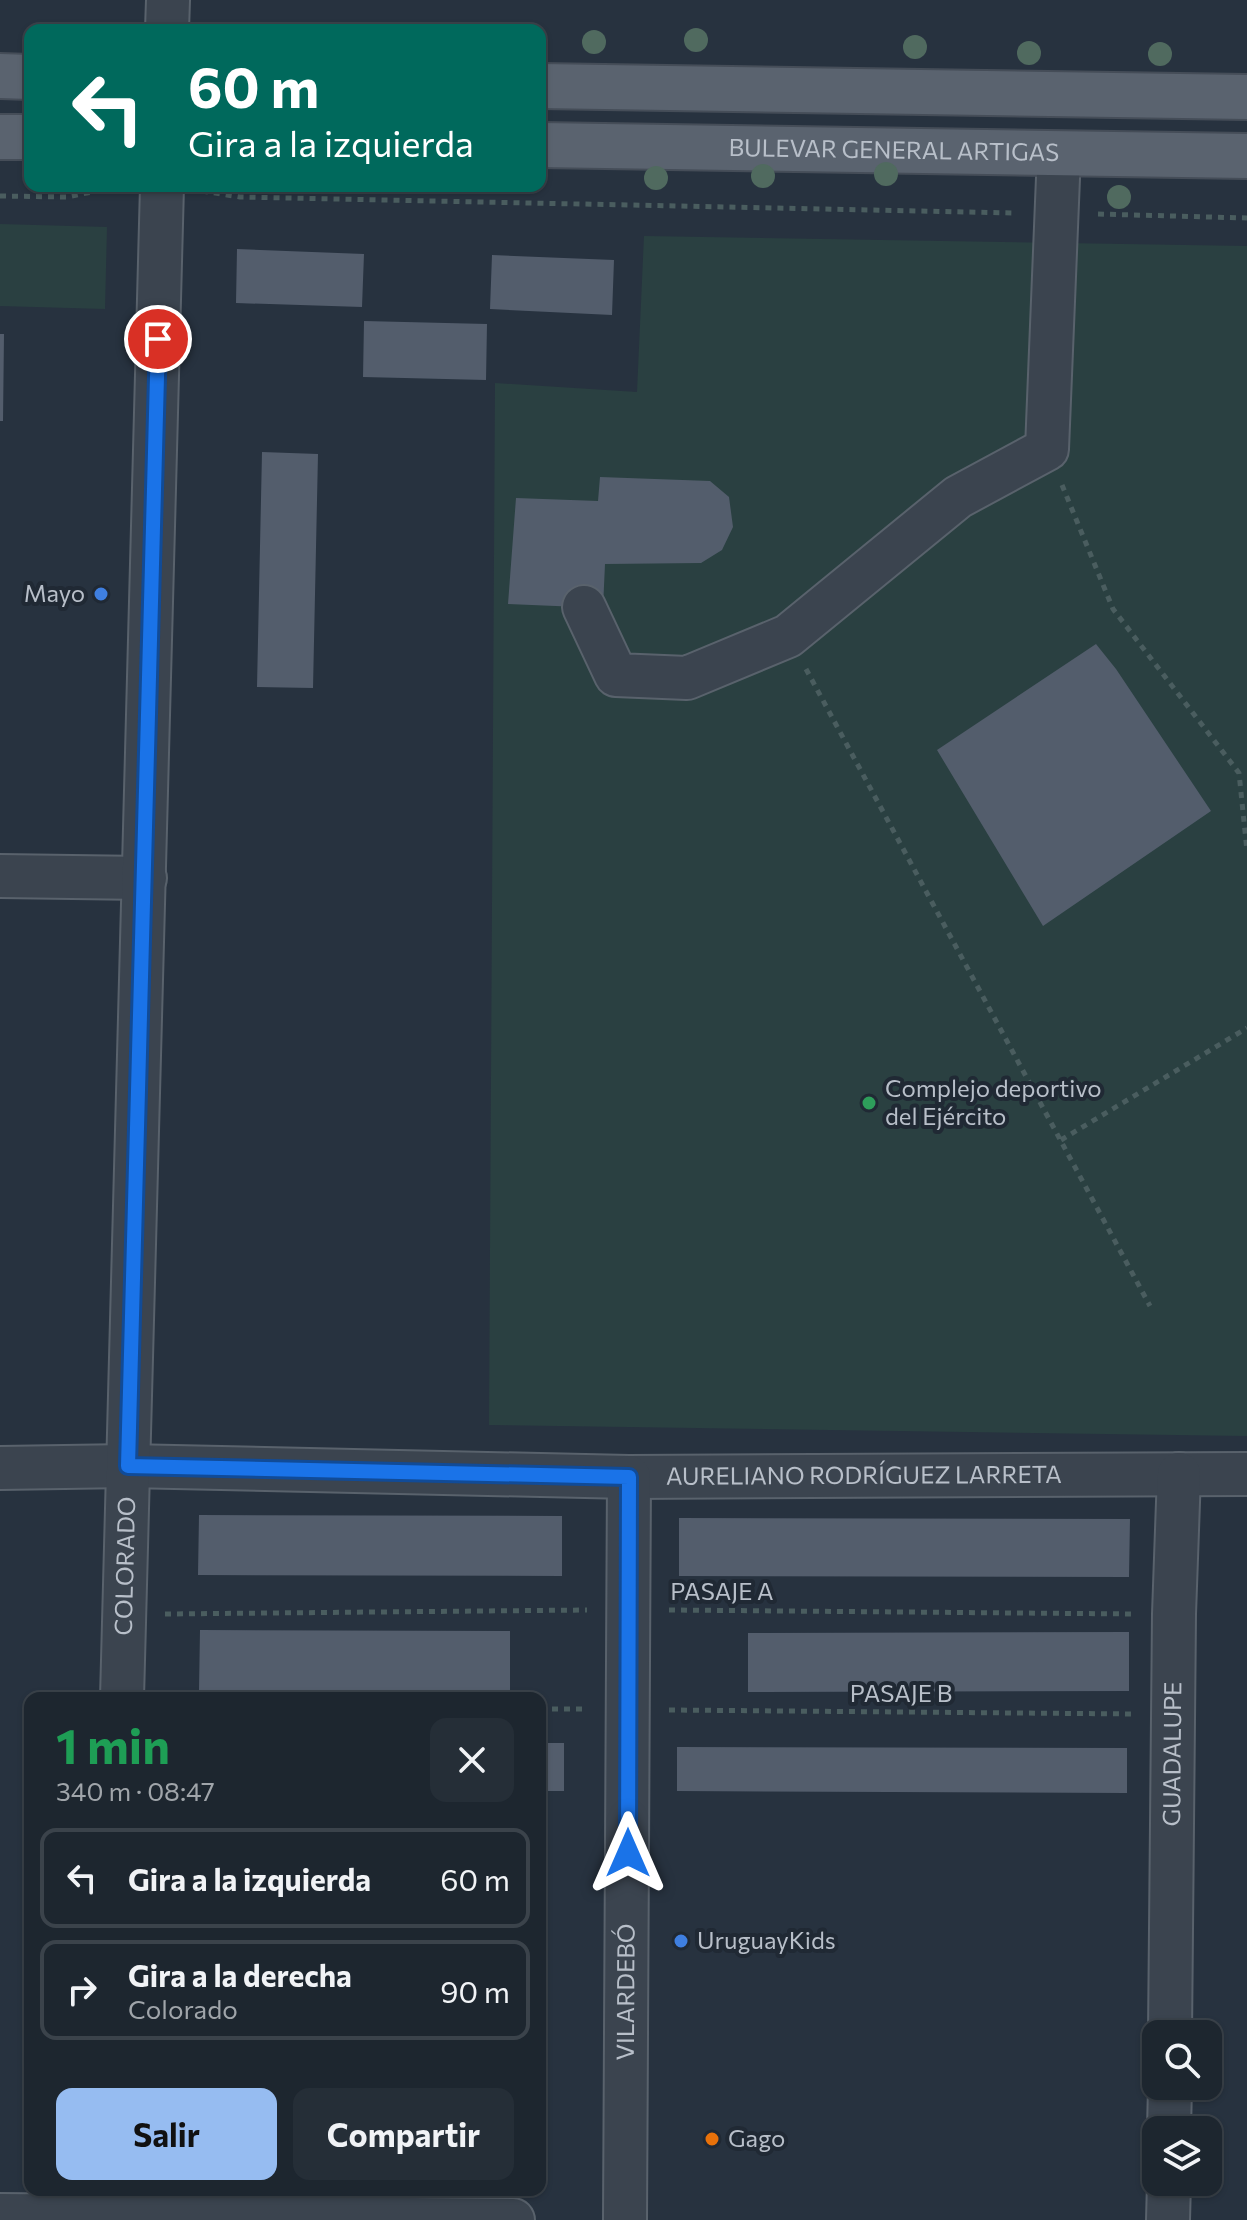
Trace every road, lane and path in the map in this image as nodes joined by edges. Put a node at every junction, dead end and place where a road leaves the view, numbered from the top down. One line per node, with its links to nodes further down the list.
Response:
1 (168, 0): 2 (street)
2 (167, 24)
3 (0, 76): 4 (main road)
4 (24, 77)
5 (546, 86): 6 (main road)
6 (1247, 97)
7 (0, 137): 8 (main road)
8 (24, 137)
9 (546, 145): 10 (main road, BULEVAR GENERAL ARTIGAS)
10 (1059, 153): 11 (main road, BULEVAR GENERAL ARTIGAS); 16 (street)
11 (1247, 156)
12 (94, 192): 15 (path)
13 (181, 192): 23 (street, COLORADO)
14 (207, 192): 16 (path)
15 (0, 196)
16 (1056, 213): 17 (path); 18 (street)
17 (1247, 218)
18 (1047, 449): 20 (street); 21 (path)
19 (584, 607): 20 (street)
20 (788, 636): 25 (path)
21 (1247, 851)
22 (0, 876): 23 (street)
23 (145, 878): 27 (street, COLORADO)
24 (1247, 1028): 25 (path)
25 (1061, 1140): 26 (path)
26 (1150, 1306)
27 (128, 1466): 28 (street, AURELIANO RODRÍGUEZ LARRETA); 31 (street, AURELIANO RODRÍGUEZ LARRETA); 34 (street, COLORADO)
28 (0, 1468)
29 (1179, 1474): 30 (street, AURELIANO RODRÍGUEZ LARRETA); 31 (street, AURELIANO RODRÍGUEZ LARRETA); 33 (street, GUADALUPE)
30 (1247, 1474)
31 (629, 1477): 32 (street, VILARDEBÓ)
32 (628, 1609): 33 (path, PASAJE A); 34 (path, PASAJE A); 36 (street, VILARDEBÓ)
33 (1174, 1614): 37 (street, GUADALUPE)
34 (124, 1615): 35 (street, COLORADO)
35 (122, 1692)
36 (628, 1710): 37 (path, PASAJE B); 43 (street, VILARDEBÓ)
37 (1173, 1714): 38 (street, GUADALUPE)
38 (1170, 2020)
39 (1169, 2196): 44 (street)
40 (111, 2209): 41 (street); 42 (street)
41 (0, 2215)
42 (513, 2220)
43 (625, 2220)
44 (1168, 2220)

